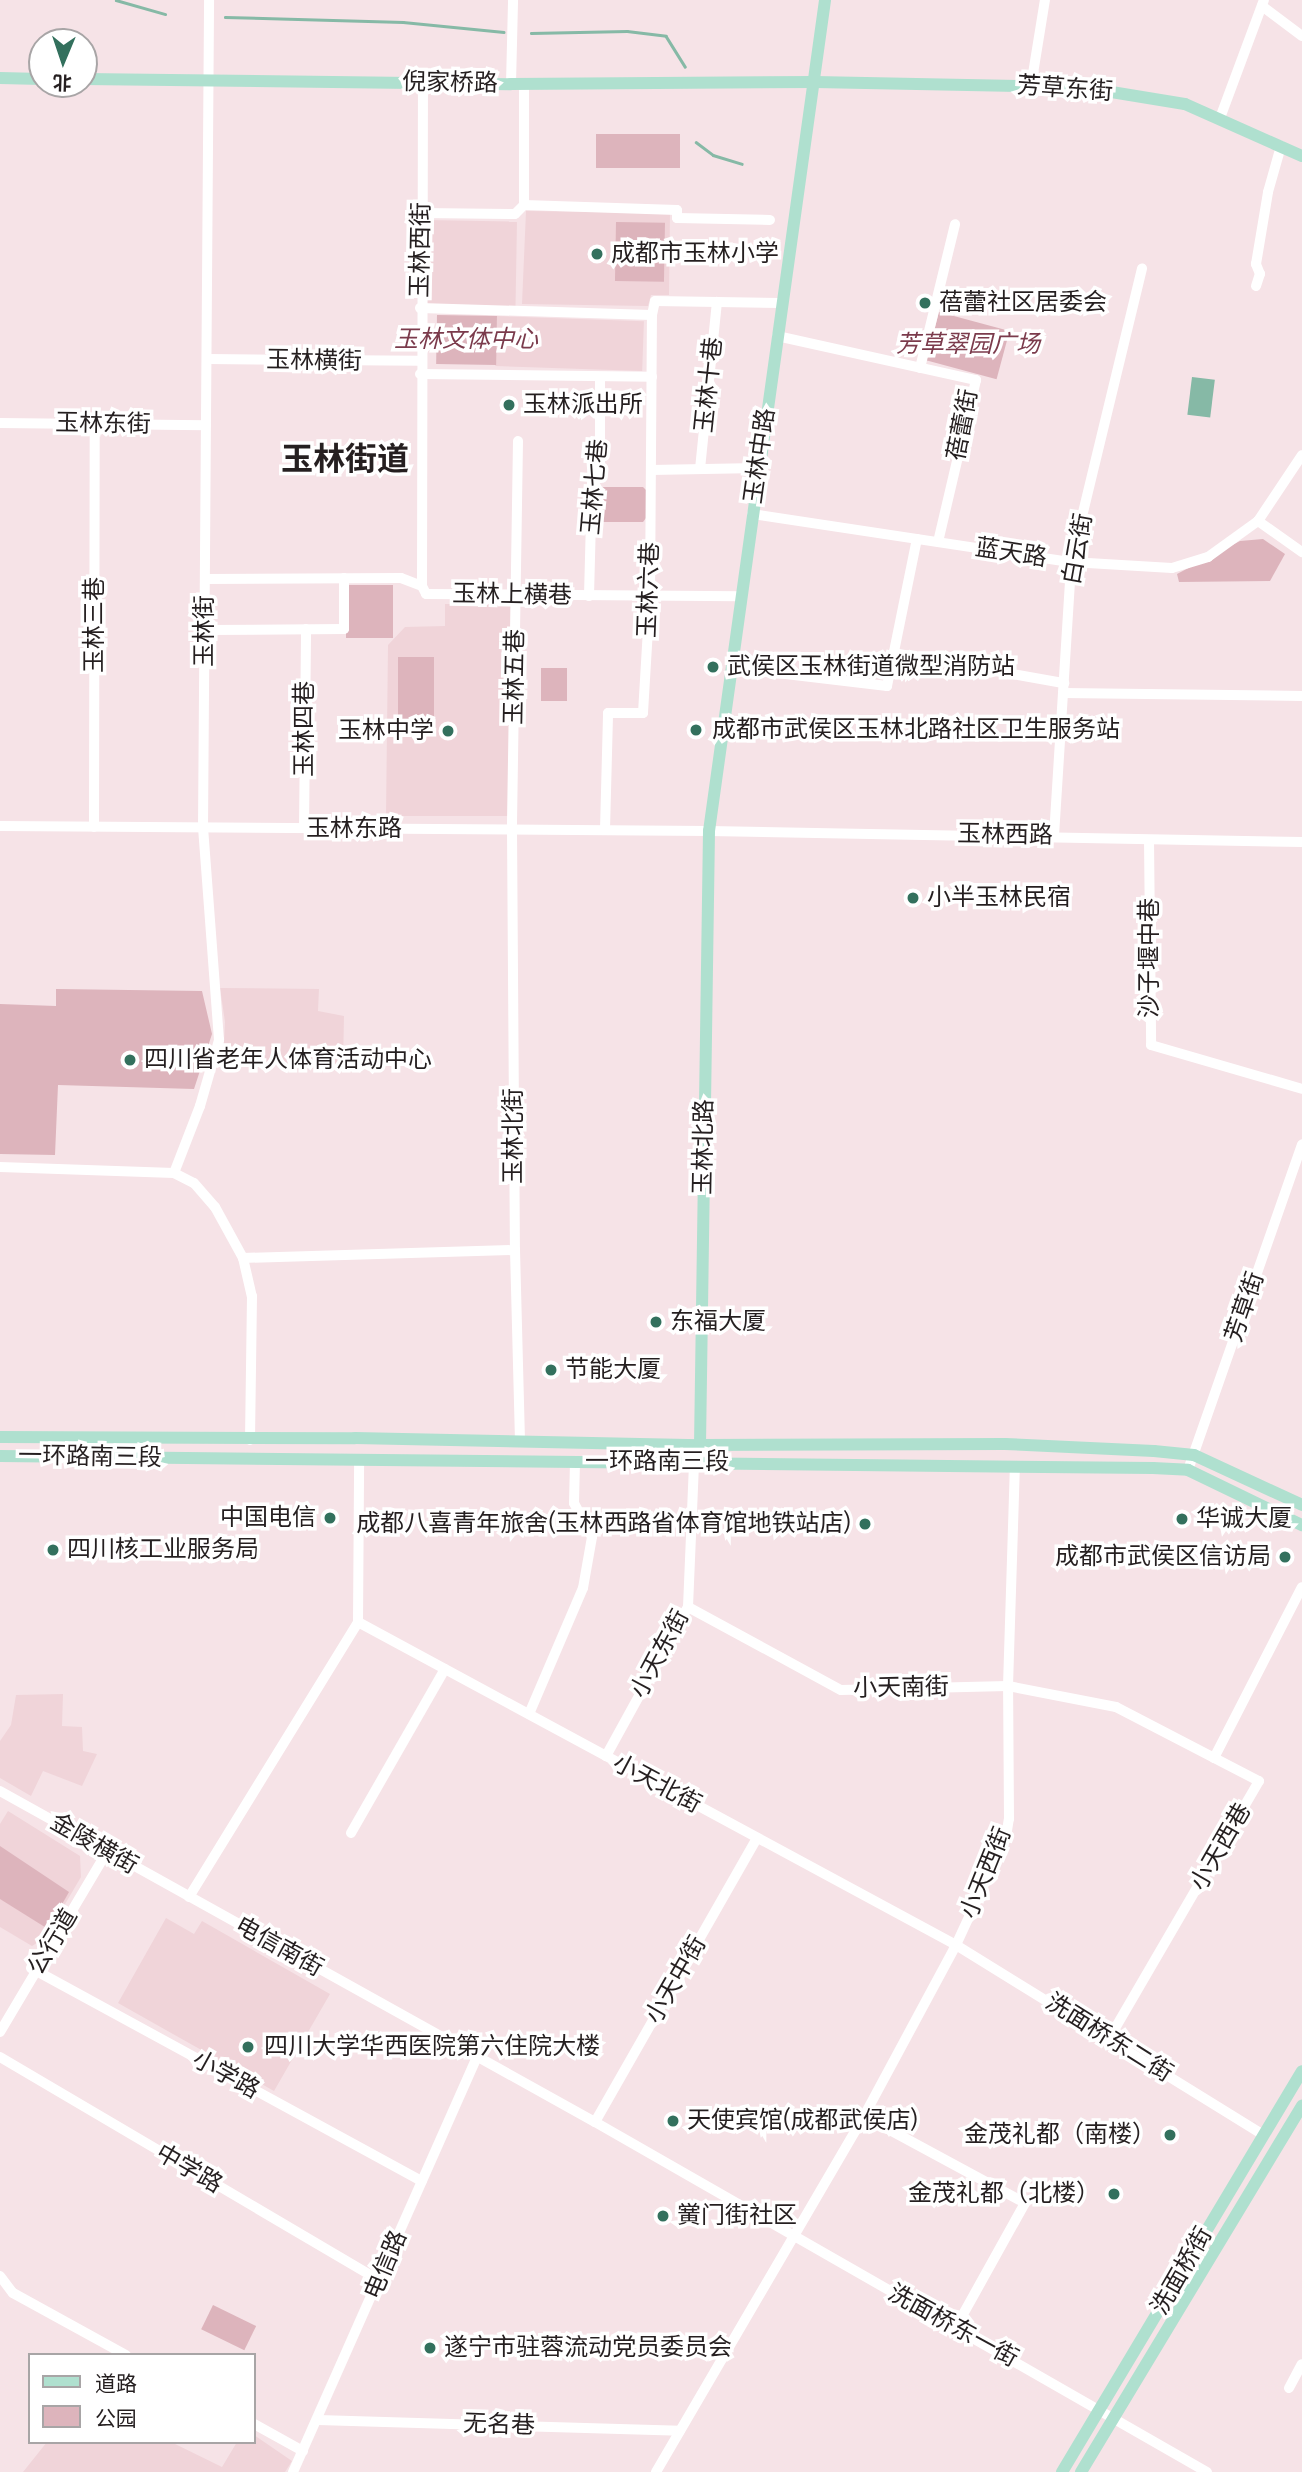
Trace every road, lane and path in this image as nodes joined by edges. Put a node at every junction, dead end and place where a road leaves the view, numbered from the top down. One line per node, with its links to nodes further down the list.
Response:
1 (209, 0): 10 (street, 玉林街)
2 (513, 0): 13 (street)
3 (825, 0): 11 (main road, 玉林中路)
4 (1045, 0): 14 (street)
5 (1263, 3): 6 (street); 15 (street)
6 (1302, 36)
7 (0, 78): 8 (main road)
8 (28, 79)
9 (98, 79): 10 (main road, 倪家桥路)
10 (209, 80): 12 (main road, 倪家桥路); 29 (street, 玉林街)
11 (815, 82): 13 (main road, 倪家桥路); 14 (main road, 芳草东街); 25 (main road, 玉林中路)
12 (423, 83): 13 (main road, 倪家桥路); 19 (street, 玉林西街)
13 (518, 84): 18 (street)
14 (1031, 86): 15 (main road, 芳草东街)
15 (1220, 118): 16 (main road, 芳草东街)
16 (1281, 146): 17 (main road, 芳草东街); 23 (street)
17 (1302, 156)
18 (524, 205): 19 (street); 20 (street)
19 (421, 214): 26 (street, 玉林西街)
20 (770, 220)
21 (955, 224): 31 (street)
22 (1142, 268): 48 (street, 白云街)
23 (1256, 286)
24 (717, 302): 25 (street); 27 (street); 41 (street, 玉林十巷)
25 (781, 303): 28 (main road, 玉林中路)
26 (420, 308): 27 (street); 30 (street, 玉林西街)
27 (652, 315): 34 (street, 玉林六巷)
28 (777, 336): 31 (street, 蓓蕾街); 40 (main road, 玉林中路)
29 (208, 359): 30 (street, 玉林横街); 37 (street, 玉林街)
30 (420, 361): 32 (street, 玉林西街)
31 (920, 368): 46 (street, 蓓蕾街)
32 (420, 374): 33 (street); 51 (street, 玉林西街)
33 (600, 377): 34 (street); 52 (street, 玉林七巷)
34 (652, 377): 42 (street, 玉林六巷)
35 (0, 423): 36 (street, 玉林东街)
36 (95, 424): 37 (street, 玉林东街); 63 (street, 玉林三巷)
37 (206, 425): 50 (street, 玉林街)
38 (518, 441): 55 (street, 玉林五巷)
39 (1302, 455): 44 (street)
40 (758, 468): 41 (street); 43 (main road, 玉林中路)
41 (700, 469): 42 (street)
42 (651, 470): 53 (street, 玉林六巷)
43 (752, 514): 45 (street, 蓝天路); 54 (main road, 玉林中路)
44 (1258, 522): 47 (street); 48 (street, 蓝天路)
45 (917, 539): 46 (street, 蓝天路); 58 (street)
46 (938, 542): 48 (street, 蓝天路)
47 (1302, 552)
48 (1071, 562): 60 (street, 白云街)
49 (344, 578): 50 (street, 玉林上横巷); 51 (street, 玉林上横巷); 56 (street)
50 (205, 579): 57 (street, 玉林街)
51 (422, 586): 55 (street, 玉林上横巷)
52 (589, 596): 53 (street, 玉林上横巷); 55 (street, 玉林上横巷)
53 (650, 596): 54 (street, 玉林上横巷); 67 (street, 玉林六巷)
54 (741, 596): 68 (main road, 玉林中路)
55 (516, 597): 66 (street, 玉林五巷)
56 (306, 629): 57 (street); 65 (street, 玉林四巷)
57 (205, 630): 64 (street, 玉林街)
58 (893, 653): 59 (street); 60 (street)
59 (761, 671)
60 (1063, 688): 61 (street); 69 (street, 白云街)
61 (1302, 696)
62 (0, 826): 63 (street, 玉林东路)
63 (94, 827): 64 (street, 玉林东路)
64 (204, 828): 65 (street, 玉林东路); 75 (street, 玉林街)
65 (304, 828): 66 (street, 玉林东路)
66 (512, 830): 67 (street, 玉林东路); 76 (street, 玉林北街)
67 (605, 830): 68 (street, 玉林东路)
68 (709, 831): 69 (street, 玉林西路); 82 (main road, 玉林北路)
69 (1054, 836): 70 (street, 玉林西路)
70 (1149, 840): 71 (street, 玉林西路); 72 (street, 沙子堰中巷)
71 (1302, 842)
72 (1302, 1089)
73 (1302, 1144): 83 (street, 芳草街)
74 (0, 1167): 75 (street)
75 (174, 1172): 77 (street)
76 (514, 1250): 77 (street); 80 (street, 玉林北街)
77 (243, 1258): 79 (street)
78 (0, 1437): 79 (main road, 一环路南三段)
79 (250, 1440): 80 (main road, 一环路南三段)
80 (520, 1443): 81 (main road, 一环路南三段)
81 (564, 1443): 82 (main road, 一环路南三段); 86 (main road)
82 (700, 1445): 83 (main road, 一环路南三段); 87 (main road, 玉林北路)
83 (1194, 1455): 89 (street, 芳草街); 90 (main road, 一环路南三段)
84 (0, 1456): 85 (main road, 一环路南三段)
85 (359, 1460): 86 (main road, 一环路南三段); 94 (street)
86 (569, 1461): 87 (main road, 一环路南三段); 97 (street)
87 (694, 1462): 88 (main road, 一环路南三段); 93 (street, 小天东街)
88 (1015, 1466): 89 (main road, 一环路南三段); 96 (street, 小天西街)
89 (1188, 1470): 91 (main road, 一环路南三段)
90 (1302, 1505)
91 (1302, 1525)
92 (1302, 1587): 99 (street)
93 (688, 1607): 96 (street, 小天南街); 98 (street, 小天东街)
94 (358, 1622): 95 (street, 小天北街); 104 (street)
95 (445, 1670): 97 (street, 小天北街); 101 (street)
96 (1008, 1686): 99 (street, 小天西巷); 105 (street, 小天西街)
97 (529, 1714): 98 (street, 小天北街)
98 (606, 1756): 102 (street, 小天北街)
99 (1214, 1758): 109 (street, 小天西巷)
100 (0, 1791): 103 (street, 金陵横街)
101 (351, 1833)
102 (757, 1838): 105 (street, 小天北街); 115 (street, 小天中街)
103 (105, 1851): 104 (street, 金陵横街); 106 (street, 公行道)
104 (188, 1897): 111 (street, 电信南街)
105 (956, 1945): 109 (street, 洗面桥东二街); 114 (street, 小天西街)
106 (33, 1969): 107 (street, 公行道); 108 (street, 公行道); 118 (street, 小学路)
107 (0, 2020)
108 (0, 2032)
109 (1110, 2037): 117 (street, 洗面桥东二街)
110 (0, 2057): 121 (street, 中学路)
111 (477, 2057): 115 (street, 电信南街); 118 (street, 电信路)
112 (1302, 2071): 117 (main road, 洗面桥街)
113 (1302, 2106): 116 (main road, 洗面桥街)
114 (864, 2116): 119 (street, 小天西街); 122 (street)
115 (595, 2122): 119 (street, 电信南街)
116 (1298, 2124): 127 (main road, 洗面桥街)
117 (1262, 2134): 126 (main road, 洗面桥街)
118 (422, 2182): 121 (street, 电信路)
119 (791, 2235): 122 (street, 洗面桥东一街); 130 (street, 小天西街)
120 (0, 2276): 123 (street)
121 (379, 2280): 128 (street, 电信路)
122 (956, 2327): 126 (street, 洗面桥东一街)
123 (122, 2353)
124 (1302, 2364): 125 (street)
125 (1289, 2388)
126 (1101, 2410): 127 (street, 洗面桥东一街); 134 (main road, 洗面桥街)
127 (1113, 2418): 135 (main road, 洗面桥街); 136 (street, 洗面桥东一街)
128 (318, 2420): 130 (street, 无名巷); 131 (street, 电信路)
129 (256, 2425): 131 (street)
130 (680, 2431): 133 (street, 小天西街)
131 (303, 2451): 132 (street, 电信路)
132 (293, 2472)
133 (656, 2472)
134 (1062, 2472)
135 (1081, 2472)
136 (1207, 2472)

